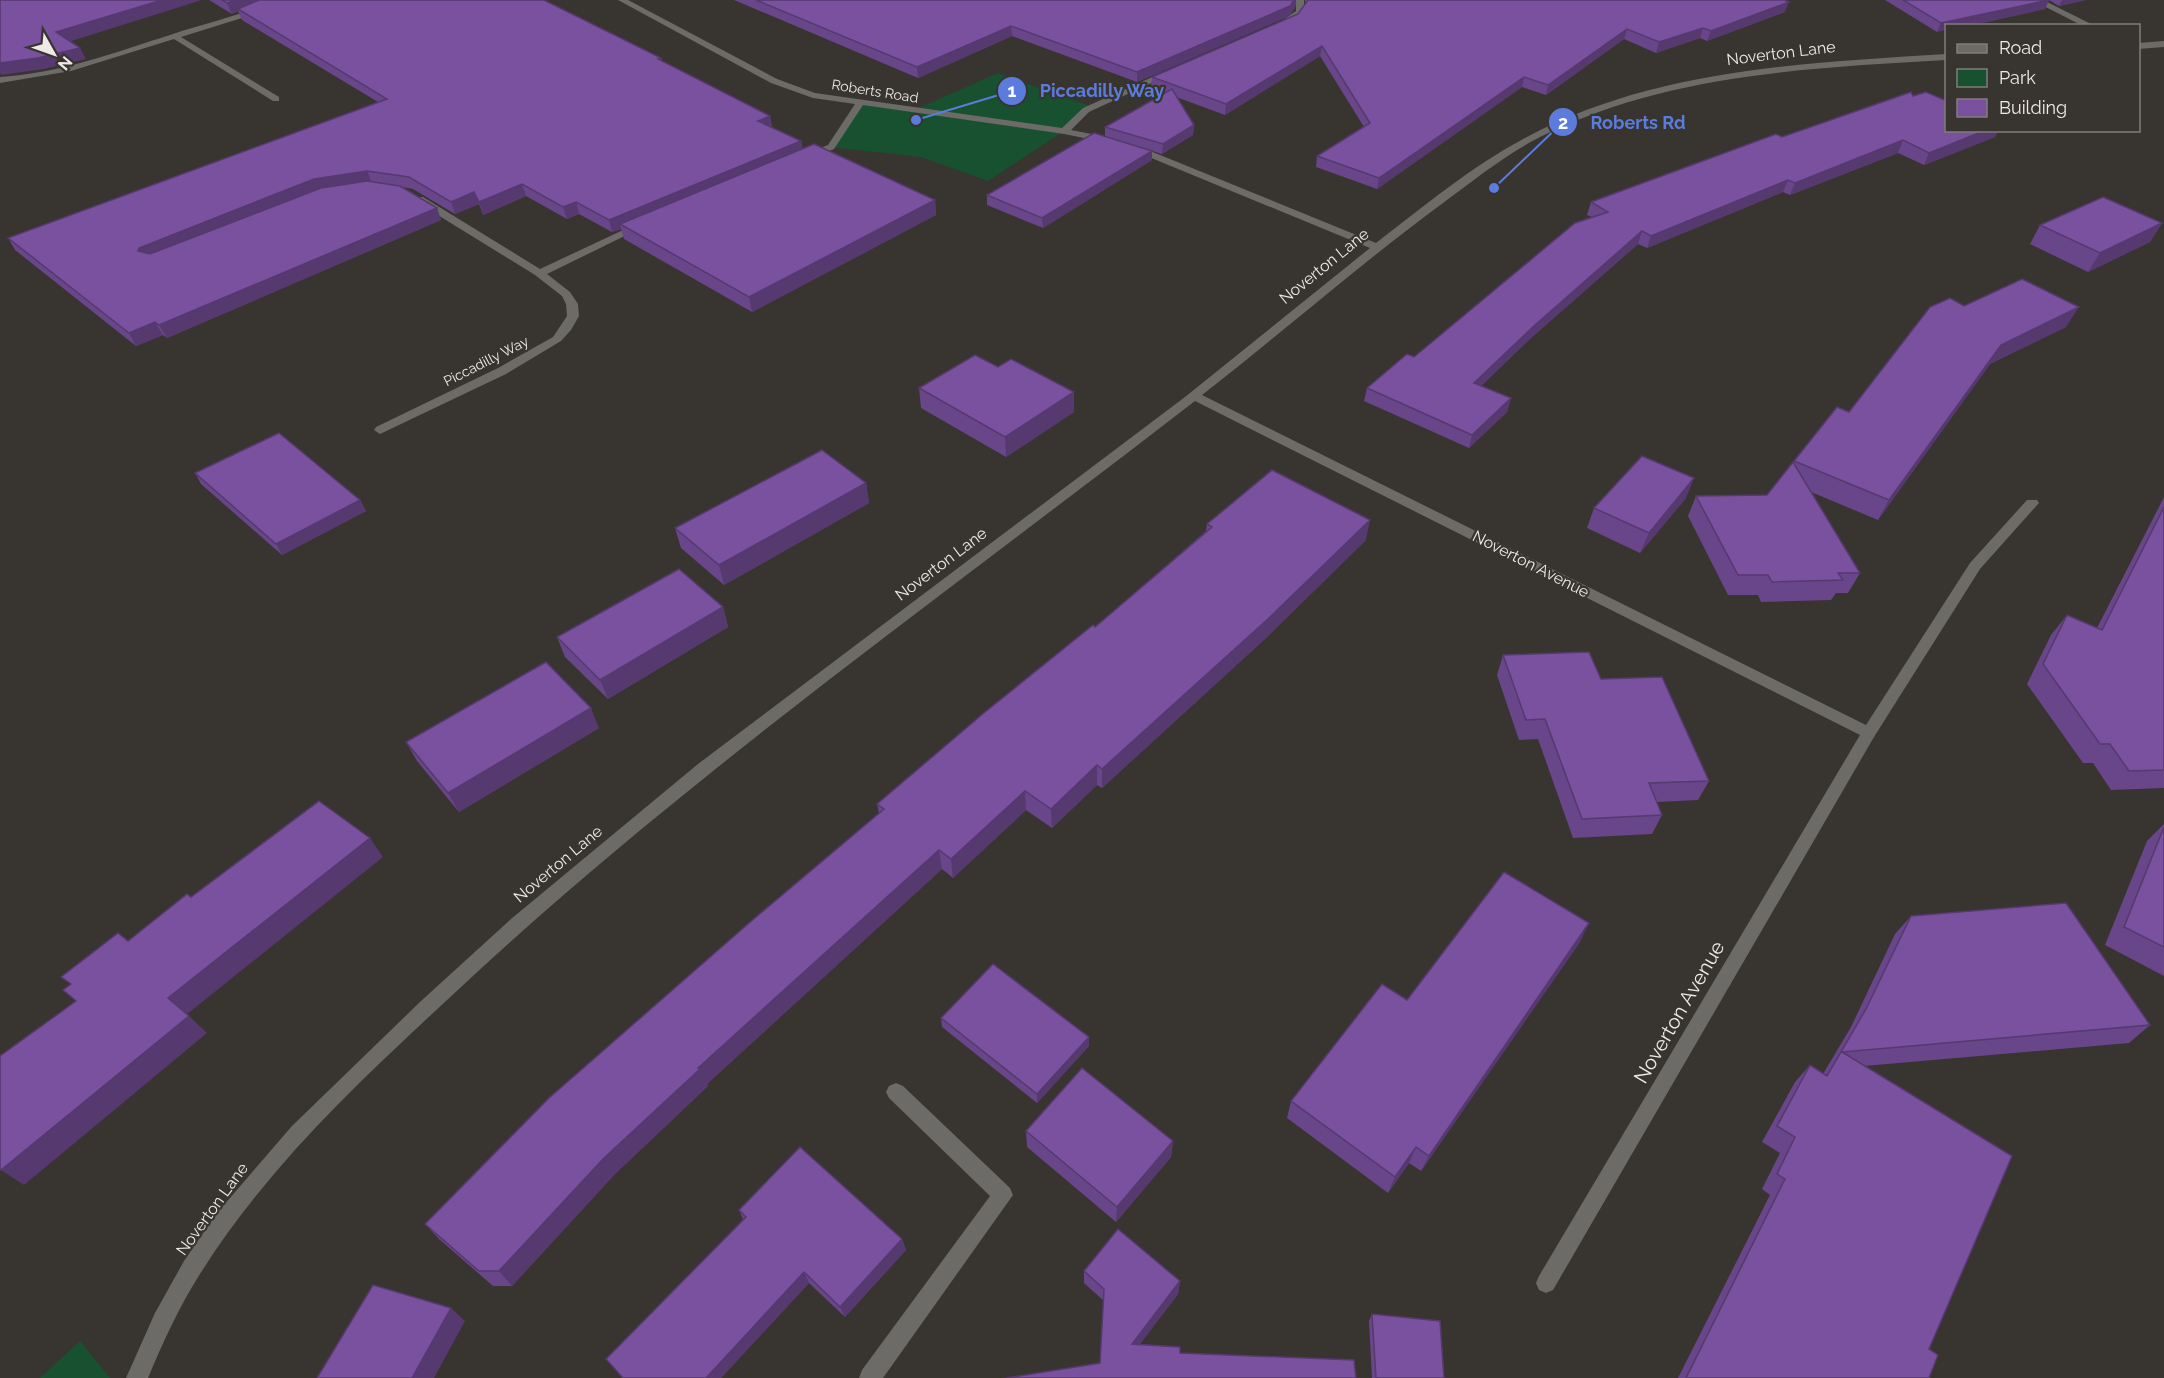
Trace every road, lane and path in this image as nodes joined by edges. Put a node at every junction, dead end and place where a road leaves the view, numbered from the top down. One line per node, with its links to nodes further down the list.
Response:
1 (279, 0): 7 (street)
2 (622, 0): 14 (street, Roberts Road)
3 (1300, 0): 6 (street)
4 (2036, 0): 5 (street)
5 (2087, 24)
6 (1271, 29)
7 (174, 36): 12 (street); 13 (street)
8 (2164, 44): 9 (street)
9 (2140, 46)
10 (1945, 57): 19 (street, Noverton Lane)
11 (1185, 66): 15 (street)
12 (0, 80)
13 (276, 99)
14 (860, 103): 15 (street, Roberts Road); 16 (street)
15 (1064, 130): 19 (street, Roberts Road)
16 (796, 161)
17 (409, 193): 20 (street, Piccadilly Way)
18 (648, 223): 20 (street)
19 (1375, 246): 21 (street, Noverton Lane)
20 (538, 273): 22 (street, Piccadilly Way)
21 (1194, 396): 24 (street, Noverton Avenue); 27 (street, Noverton Lane)
22 (380, 429)
23 (2032, 503): 24 (street, Noverton Avenue)
24 (1869, 733): 26 (street, Noverton Avenue)
25 (896, 1092): 28 (street)
26 (1546, 1283)
27 (137, 1378)
28 (870, 1378)

